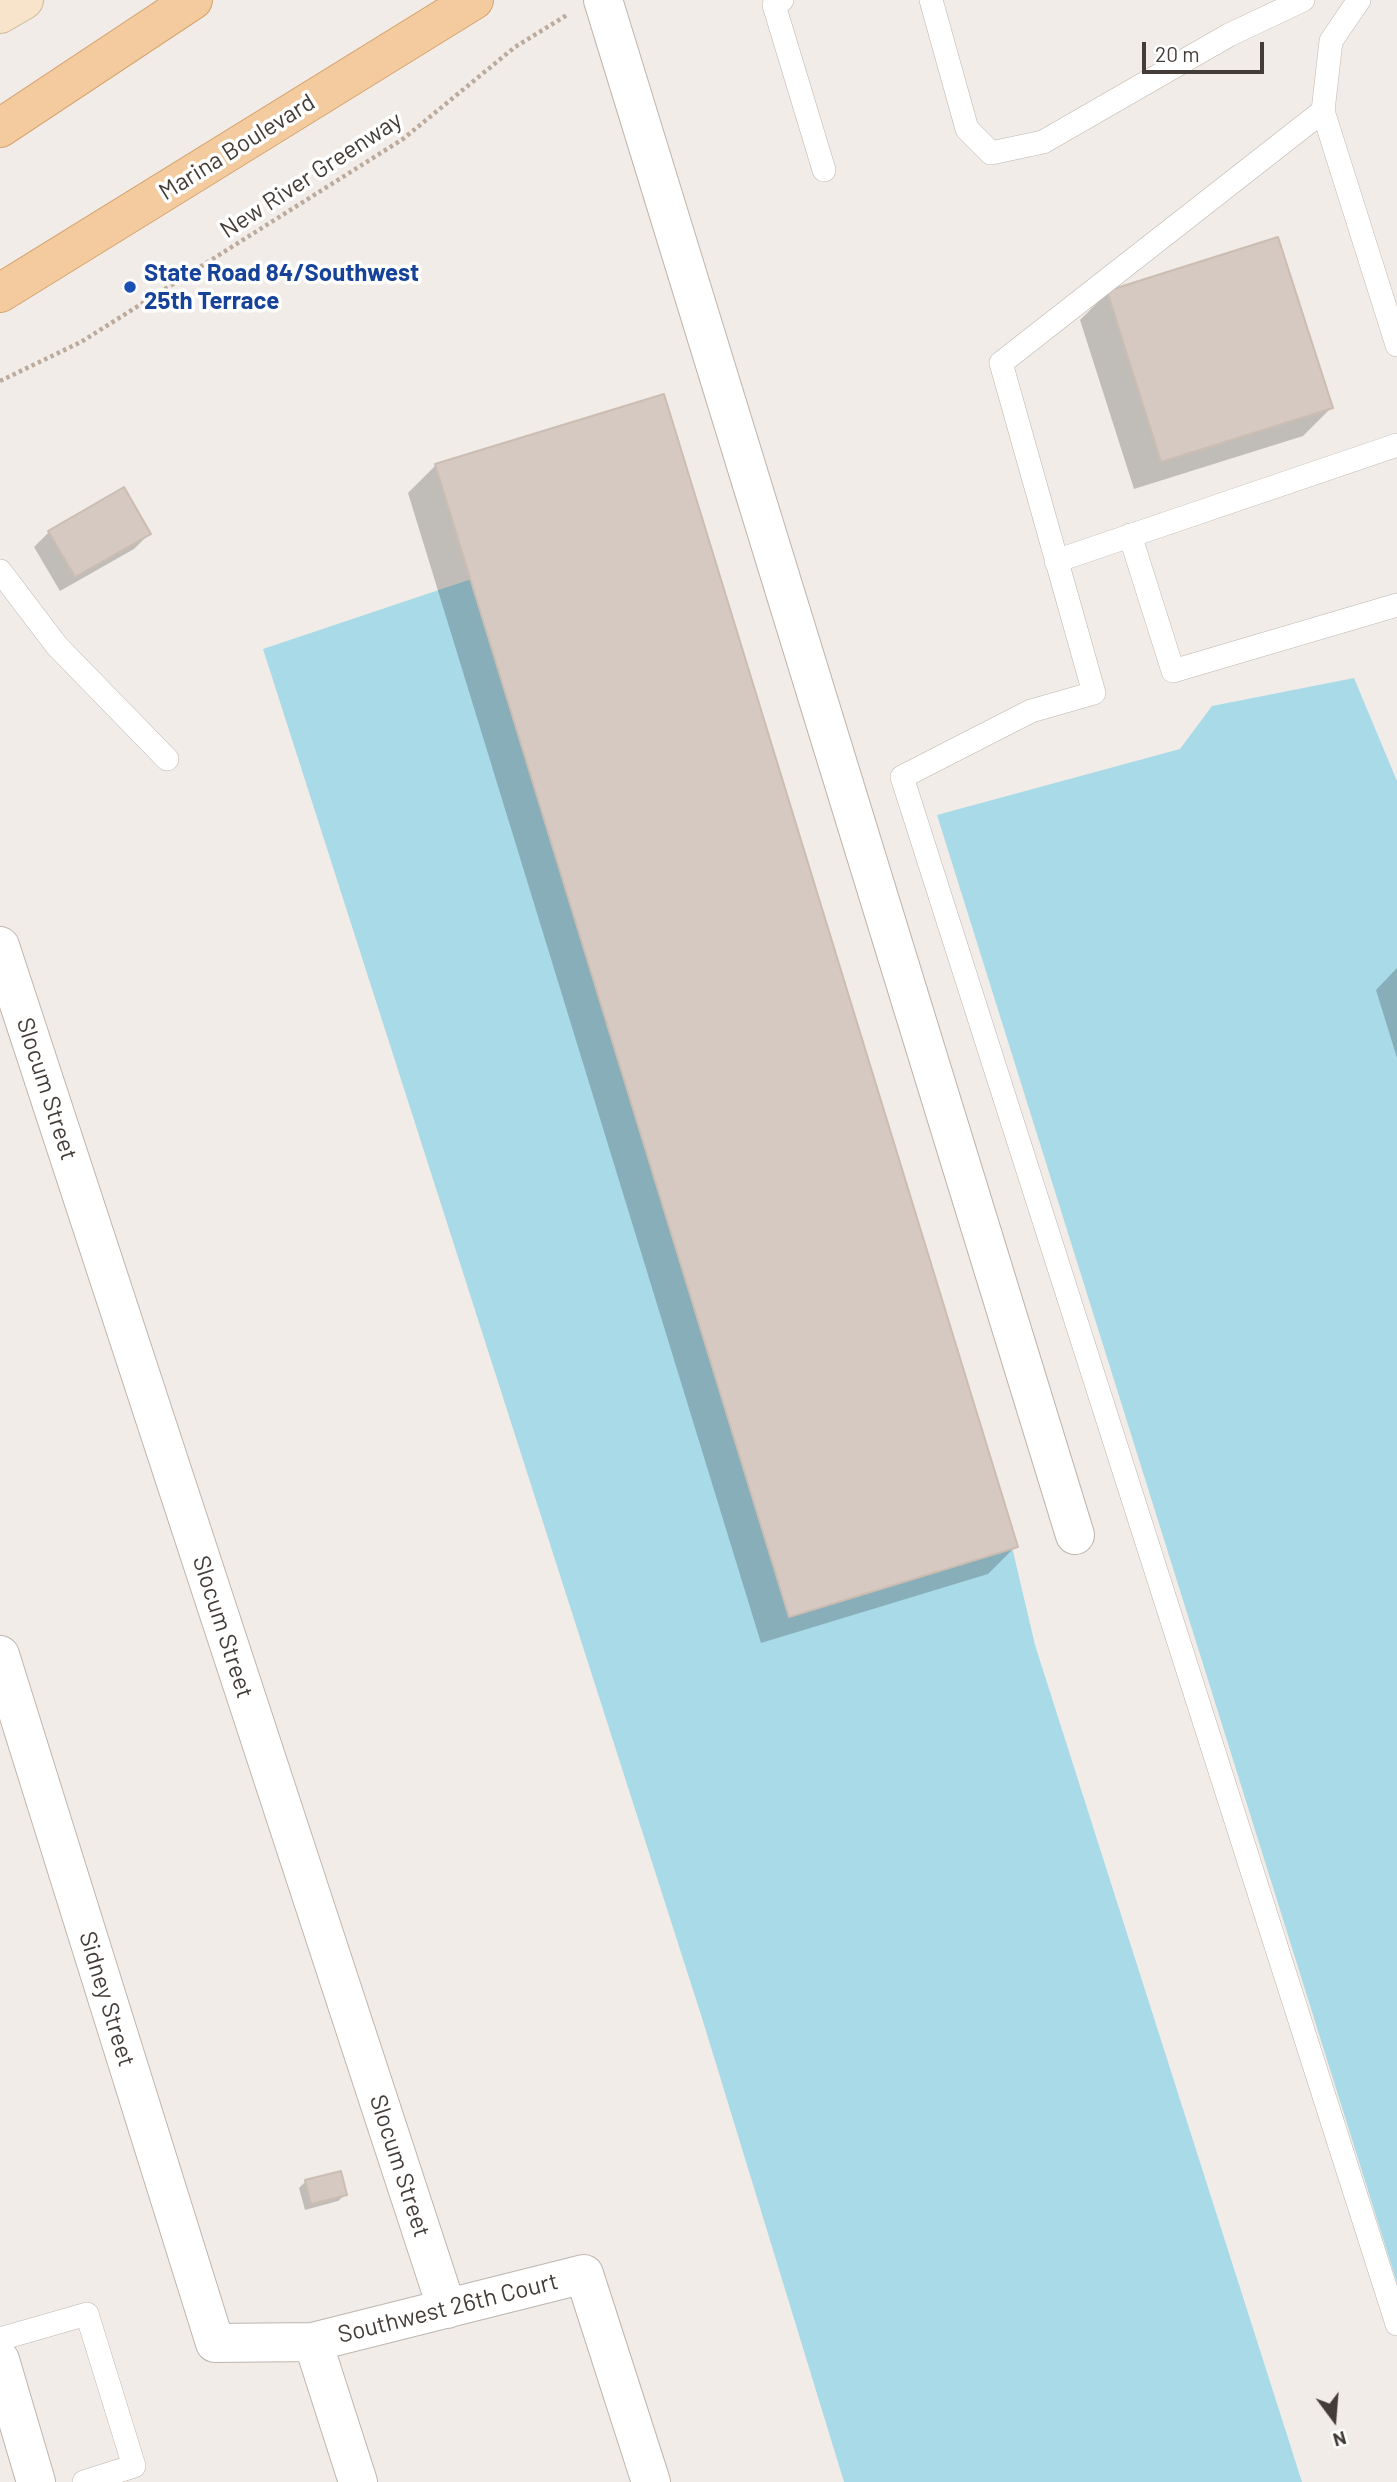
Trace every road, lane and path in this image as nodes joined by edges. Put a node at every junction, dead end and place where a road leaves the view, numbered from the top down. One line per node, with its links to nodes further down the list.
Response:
1 (24, 0): 9 (main road)
2 (193, 0): 11 (main road)
3 (474, 0): 13 (main road, Marina Boulevard)
4 (931, 0): 5 (lane)
5 (1303, 0)
6 (1359, 0): 10 (lane)
7 (776, 2): 12 (lane)
8 (586, 7): 15 (path, New River Greenway); 23 (street)
9 (0, 14)
10 (1323, 111): 14 (lane); 18 (lane)
11 (0, 128)
12 (824, 170)
13 (0, 293)
14 (1397, 345)
15 (0, 381)
16 (1397, 445): 17 (lane)
17 (1130, 535): 18 (lane); 20 (lane)
18 (1056, 561): 26 (lane)
19 (0, 571): 21 (lane)
20 (1397, 605)
21 (167, 758)
22 (0, 946): 25 (street, Slocum Street)
23 (1074, 1535)
24 (0, 1655): 29 (street, Sidney Street)
25 (447, 2309): 28 (street, Southwest 26th Court); 34 (street, Southwest 26th Court)
26 (1397, 2324)
27 (0, 2339): 32 (lane)
28 (313, 2342): 29 (street, Southwest 26th Court); 33 (street)
29 (215, 2343)
30 (0, 2360): 31 (street)
31 (36, 2482)
32 (84, 2482)
33 (358, 2482)
34 (652, 2482)

